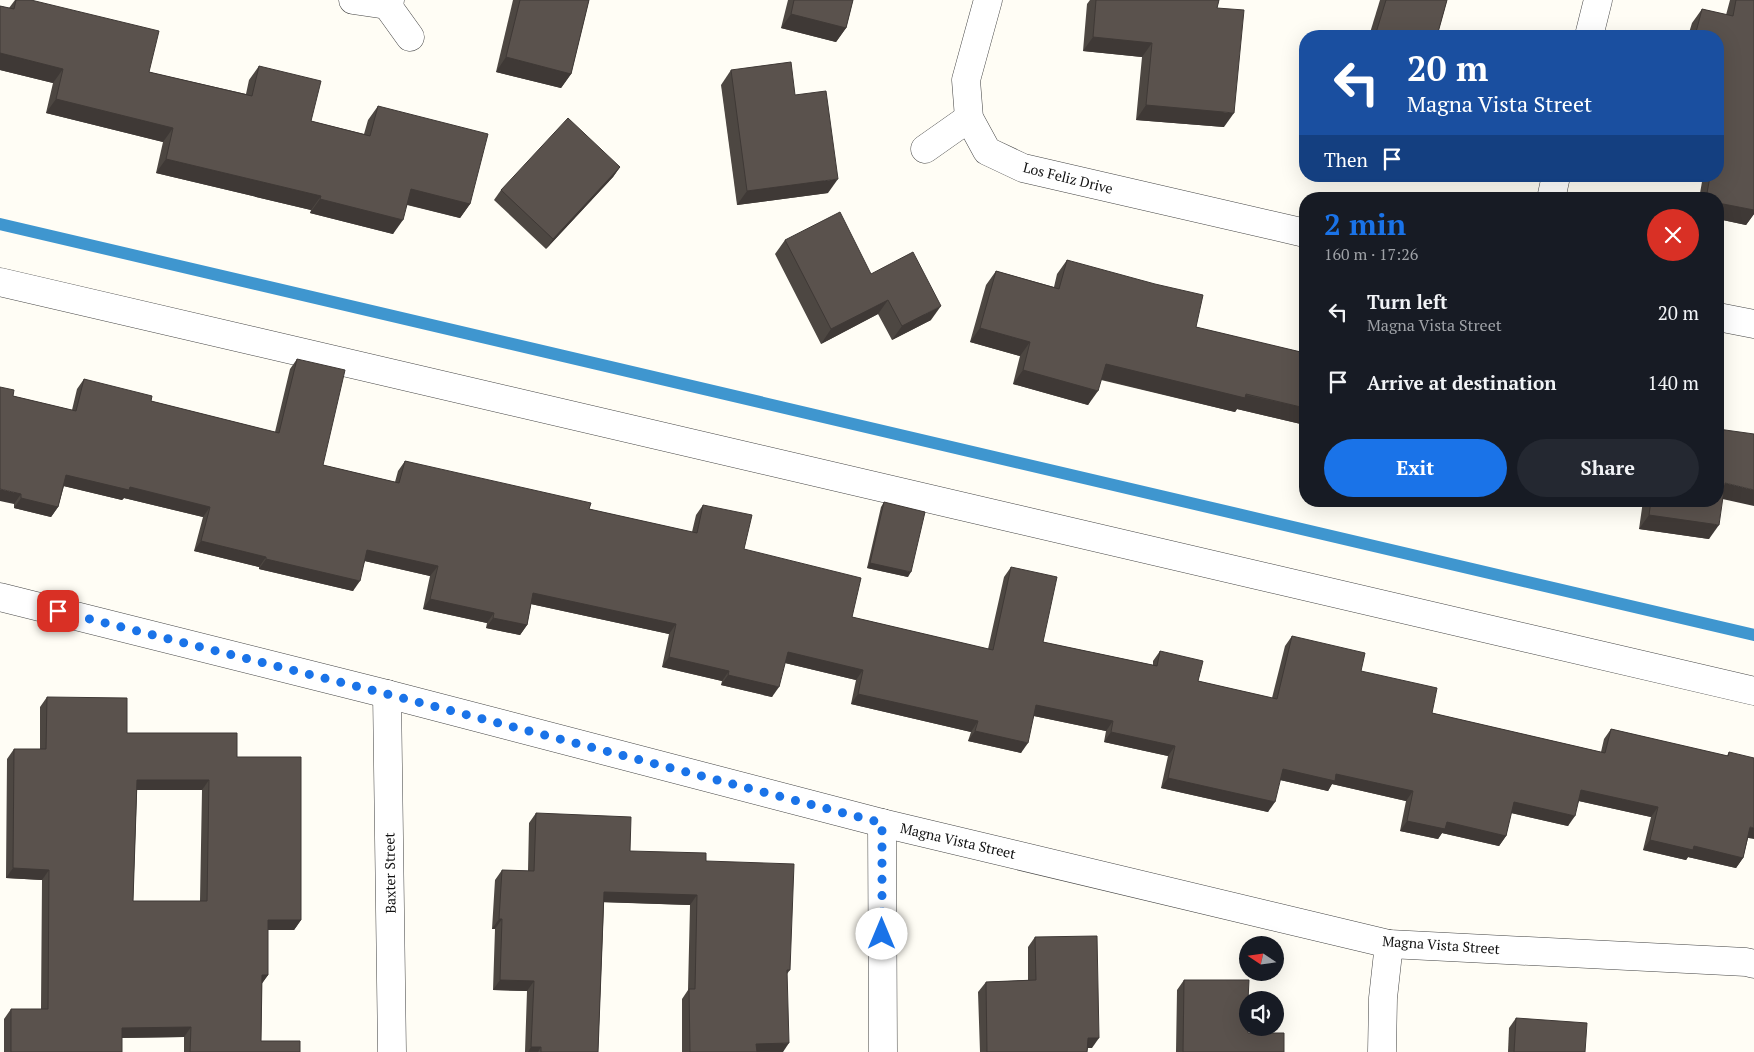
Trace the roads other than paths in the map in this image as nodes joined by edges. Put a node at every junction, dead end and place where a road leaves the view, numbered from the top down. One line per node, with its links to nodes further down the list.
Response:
1 (353, 0): 4 (street)
2 (988, 0): 7 (street, Los Feliz Drive)
3 (1598, 0): 5 (street)
4 (388, 3): 6 (street)
5 (1590, 30)
6 (410, 37)
7 (969, 118): 8 (street); 9 (street, Los Feliz Drive)
8 (925, 149)
9 (1299, 232)
10 (0, 282): 14 (street)
11 (1724, 318): 12 (street)
12 (1754, 324)
13 (0, 597): 15 (street, Magna Vista Street)
14 (1754, 691)
15 (387, 694): 16 (street, Magna Vista Street); 19 (street, Baxter Street)
16 (882, 823): 17 (street, Magna Vista Street); 20 (street)
17 (1389, 944): 18 (street, Magna Vista Street); 21 (street)
18 (1754, 964)
19 (392, 1052)
20 (883, 1052)
21 (1382, 1052)

